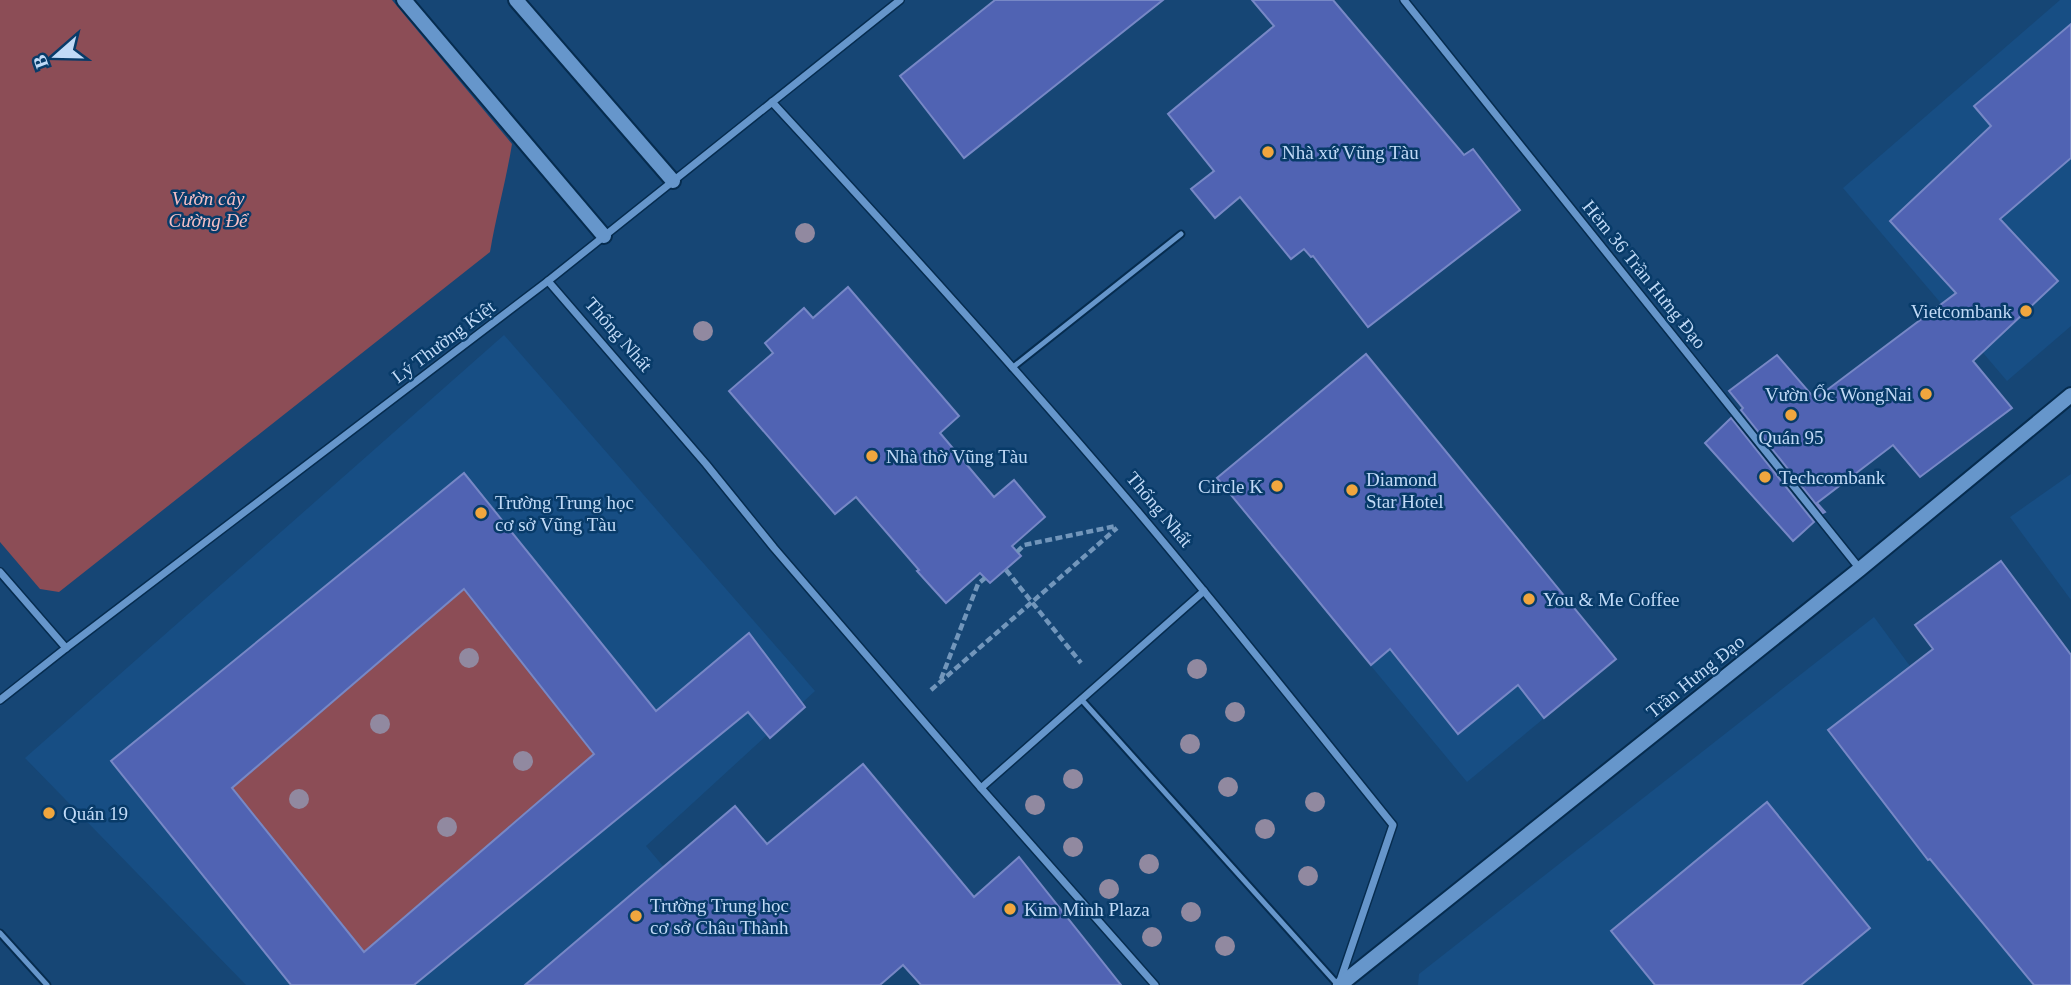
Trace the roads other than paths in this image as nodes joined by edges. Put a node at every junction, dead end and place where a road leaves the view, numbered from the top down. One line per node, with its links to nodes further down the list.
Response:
1 (404, 0): 8 (main road)
2 (516, 0): 6 (main road)
3 (900, 0): 5 (street, Lý Thường Kiệt)
4 (1404, 0): 12 (street, Hẻm 36 Trần Hưng Đạo)
5 (772, 102): 6 (street, Lý Thường Kiệt); 10 (street, Thống Nhất)
6 (673, 181): 8 (street, Lý Thường Kiệt)
7 (1181, 234): 10 (lane)
8 (604, 236): 9 (street, Lý Thường Kiệt)
9 (548, 281): 15 (street, Lý Thường Kiệt); 18 (street, Thống Nhất)
10 (1012, 368): 14 (street, Thống Nhất)
11 (2071, 395): 12 (main road, Trần Hưng Đạo)
12 (1860, 569): 22 (main road, Trần Hưng Đạo)
13 (0, 572): 15 (street)
14 (1204, 591): 16 (street); 22 (street, Thống Nhất)
15 (65, 648): 17 (street, Lý Thường Kiệt)
16 (1081, 699): 18 (street); 22 (lane)
17 (0, 700)
18 (981, 788): 21 (street, Thống Nhất)
19 (0, 933): 20 (lane)
20 (47, 985)
21 (1155, 985)
22 (1339, 985)

